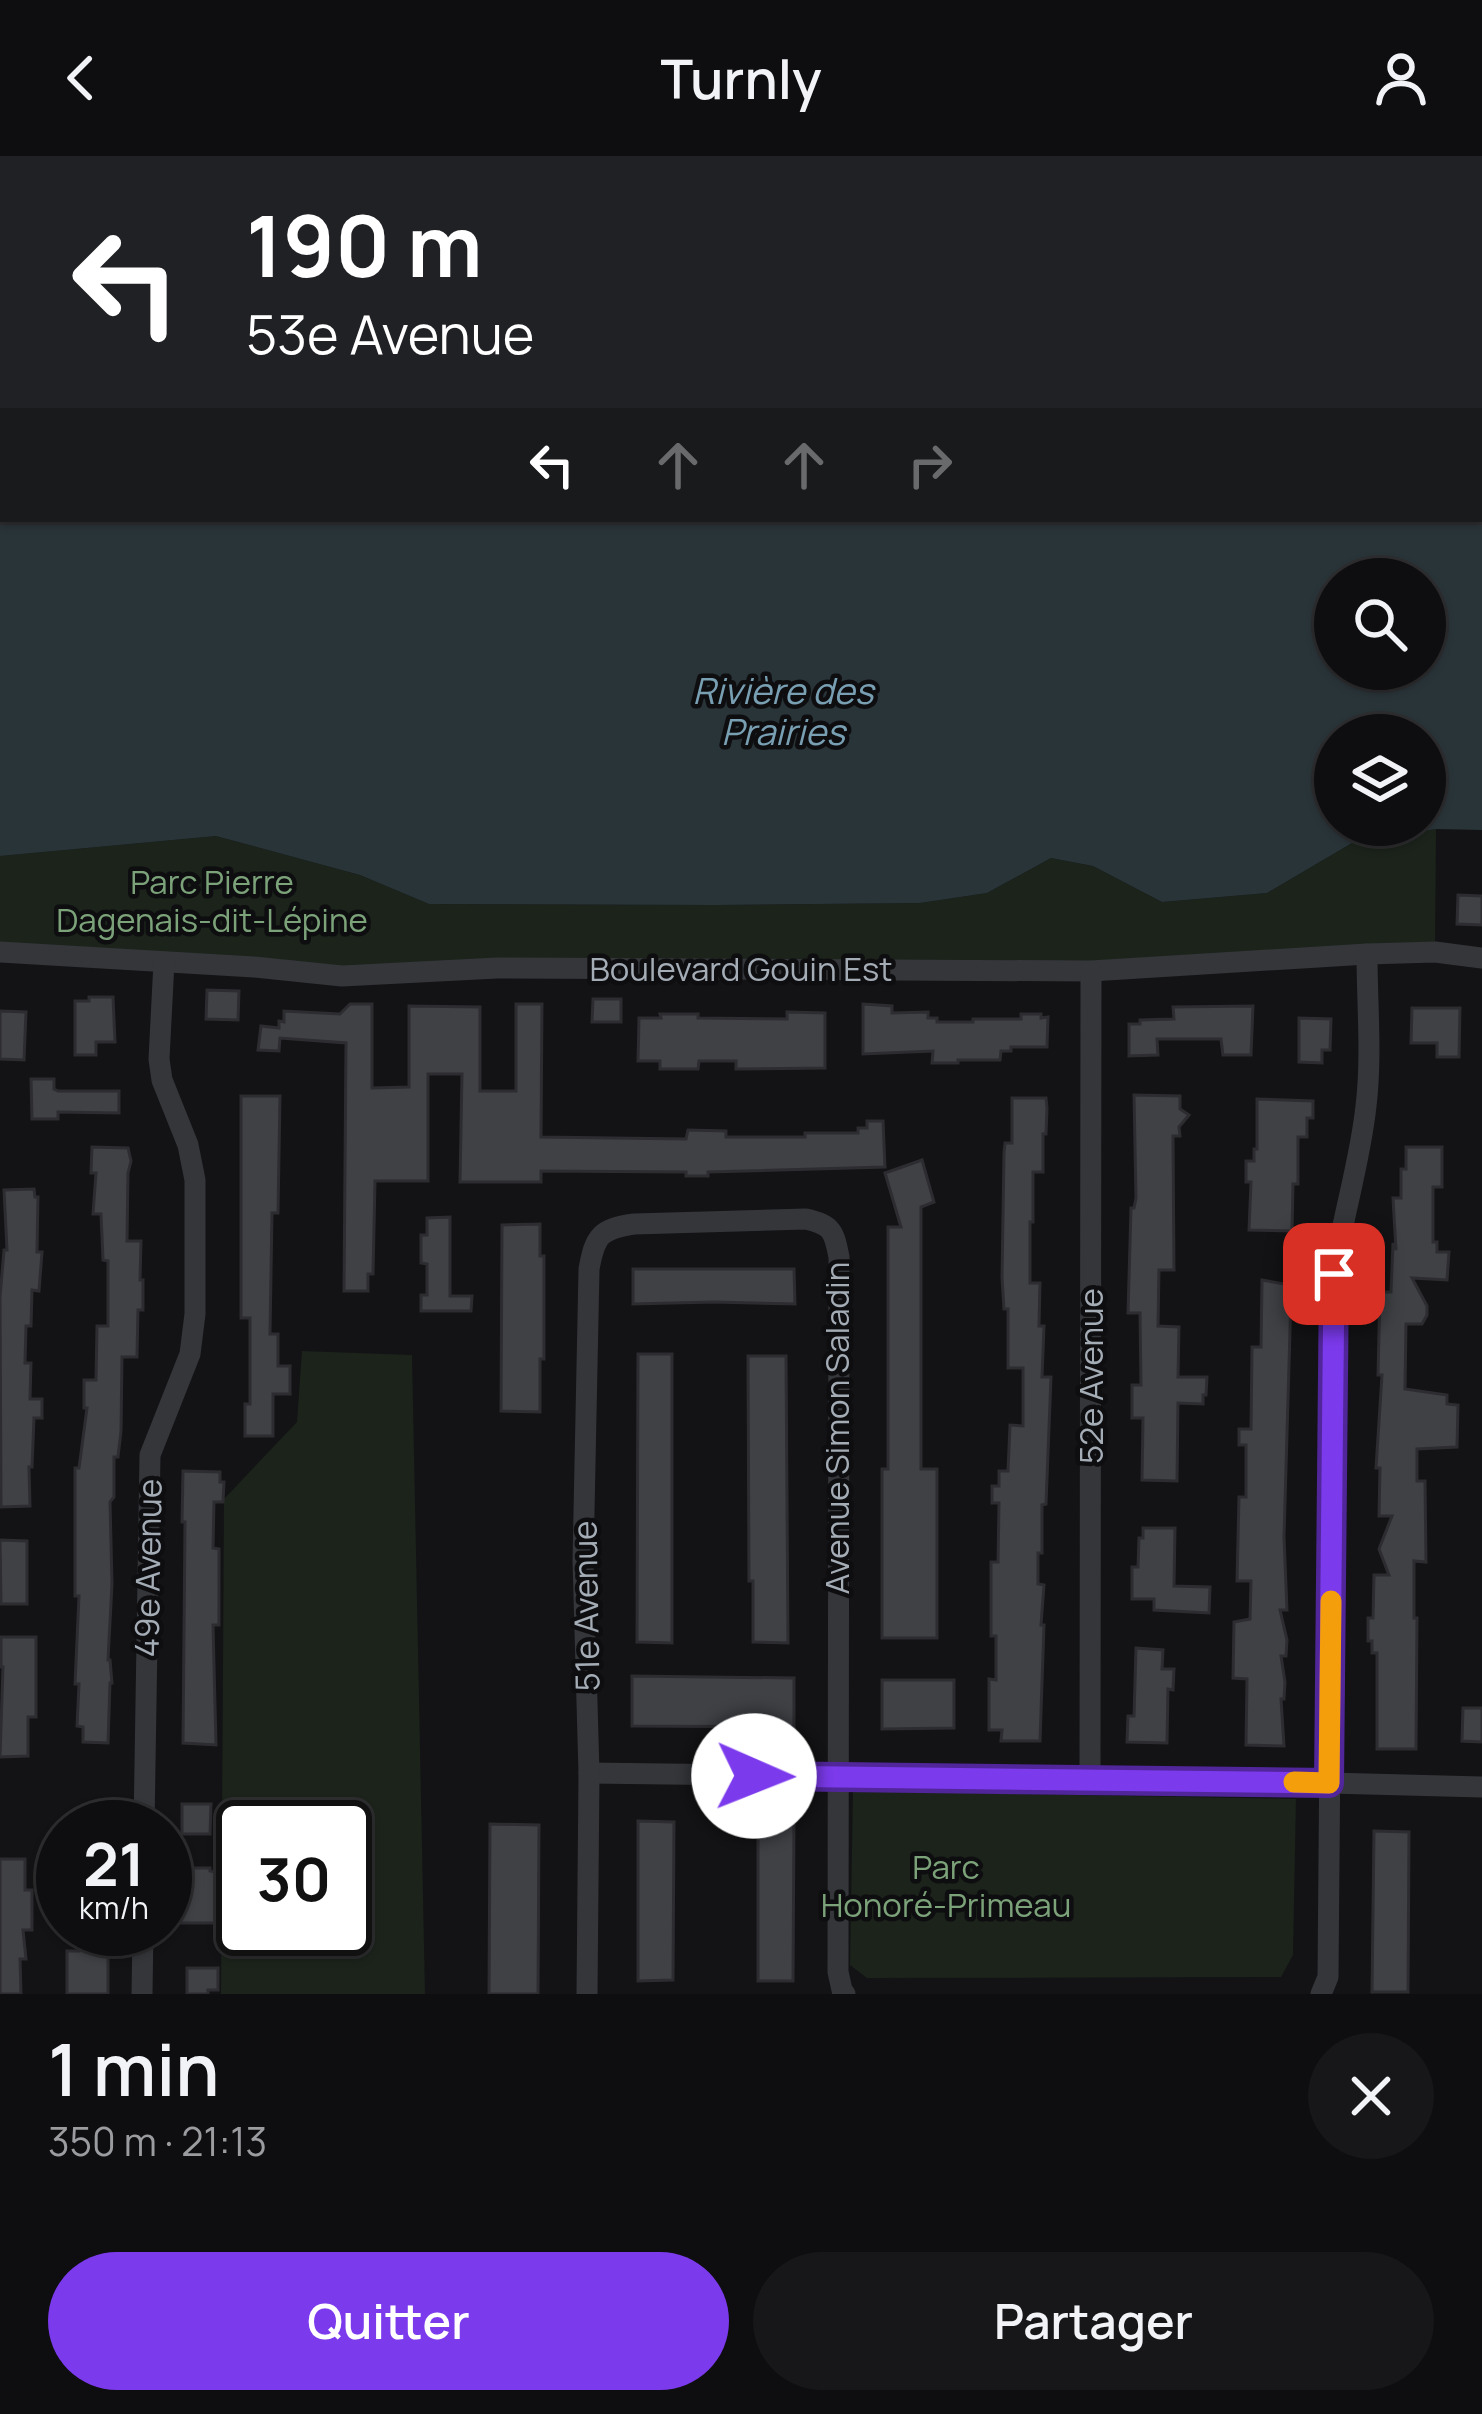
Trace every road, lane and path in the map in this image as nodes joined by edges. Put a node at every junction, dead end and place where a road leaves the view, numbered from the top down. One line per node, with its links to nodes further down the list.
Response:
1 (0, 952): 4 (street, Boulevard Gouin Est)
2 (1367, 954): 3 (street, Boulevard Gouin Est); 5 (street, Boulevard Gouin Est); 10 (street)
3 (1482, 958)
4 (164, 962): 5 (street, Boulevard Gouin Est); 12 (street, 49e Avenue)
5 (1091, 971): 9 (street, 52e Avenue)
6 (613, 1227): 7 (street, 51e Avenue); 8 (street, Avenue Simon Saladin)
7 (589, 1773): 8 (street); 15 (street, 51e Avenue)
8 (837, 1777): 9 (street); 16 (street)
9 (1090, 1782): 10 (street)
10 (1329, 1783): 11 (street); 17 (street)
11 (1482, 1787)
12 (144, 1800)
13 (143, 1956): 14 (street)
14 (142, 1994)
15 (587, 1994)
16 (845, 1994)
17 (1321, 1994)

